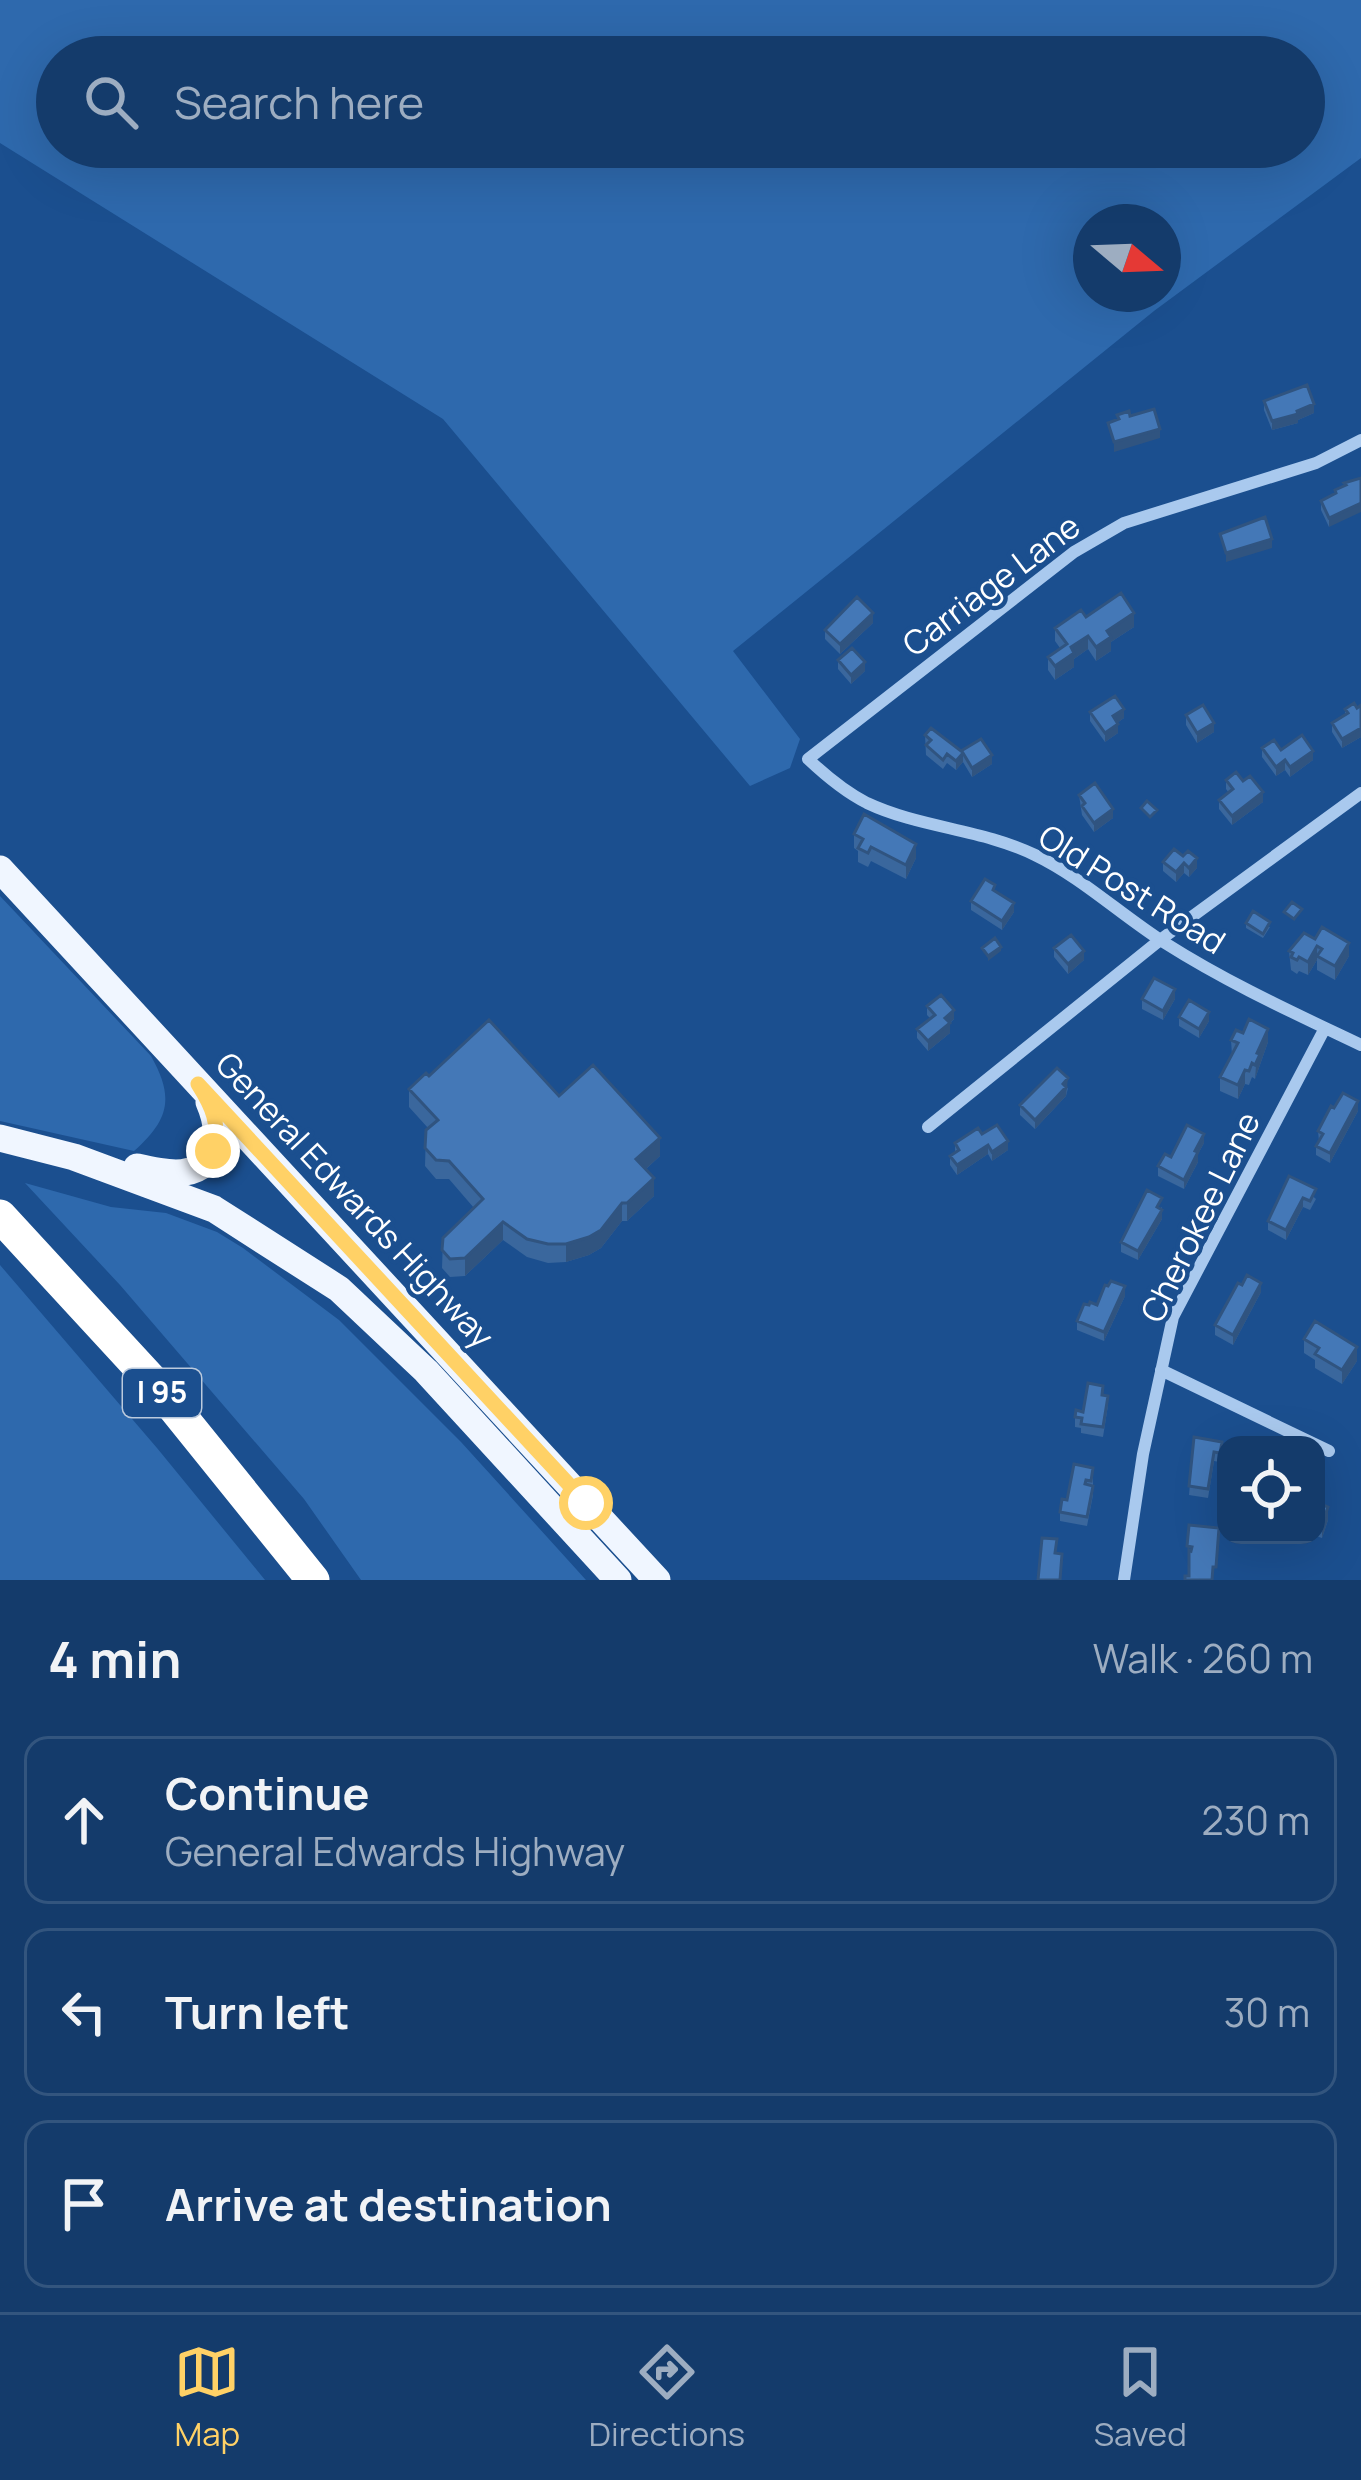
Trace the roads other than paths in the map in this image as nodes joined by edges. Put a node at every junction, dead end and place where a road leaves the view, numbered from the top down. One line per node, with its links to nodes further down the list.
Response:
1 (1361, 440): 2 (street, Carriage Lane)
2 (808, 759): 5 (street, Old Post Road)
3 (1361, 793): 5 (street)
4 (0, 869): 8 (main road, General Edwards Highway)
5 (1160, 940): 6 (street, Old Post Road); 9 (street)
6 (1325, 1028): 7 (street, Old Post Road); 13 (street, Cherokee Lane)
7 (1361, 1046)
8 (198, 1084): 11 (main road); 17 (main road, General Edwards Highway)
9 (928, 1126)
10 (9, 1140): 11 (main road, General Edwards Highway)
11 (74, 1157): 16 (main road, General Edwards Highway)
12 (0, 1216): 15 (highway, I 95)
13 (1161, 1370): 14 (street); 18 (street, Cherokee Lane)
14 (1329, 1451)
15 (313, 1580)
16 (618, 1580)
17 (657, 1580)
18 (1124, 1580)

